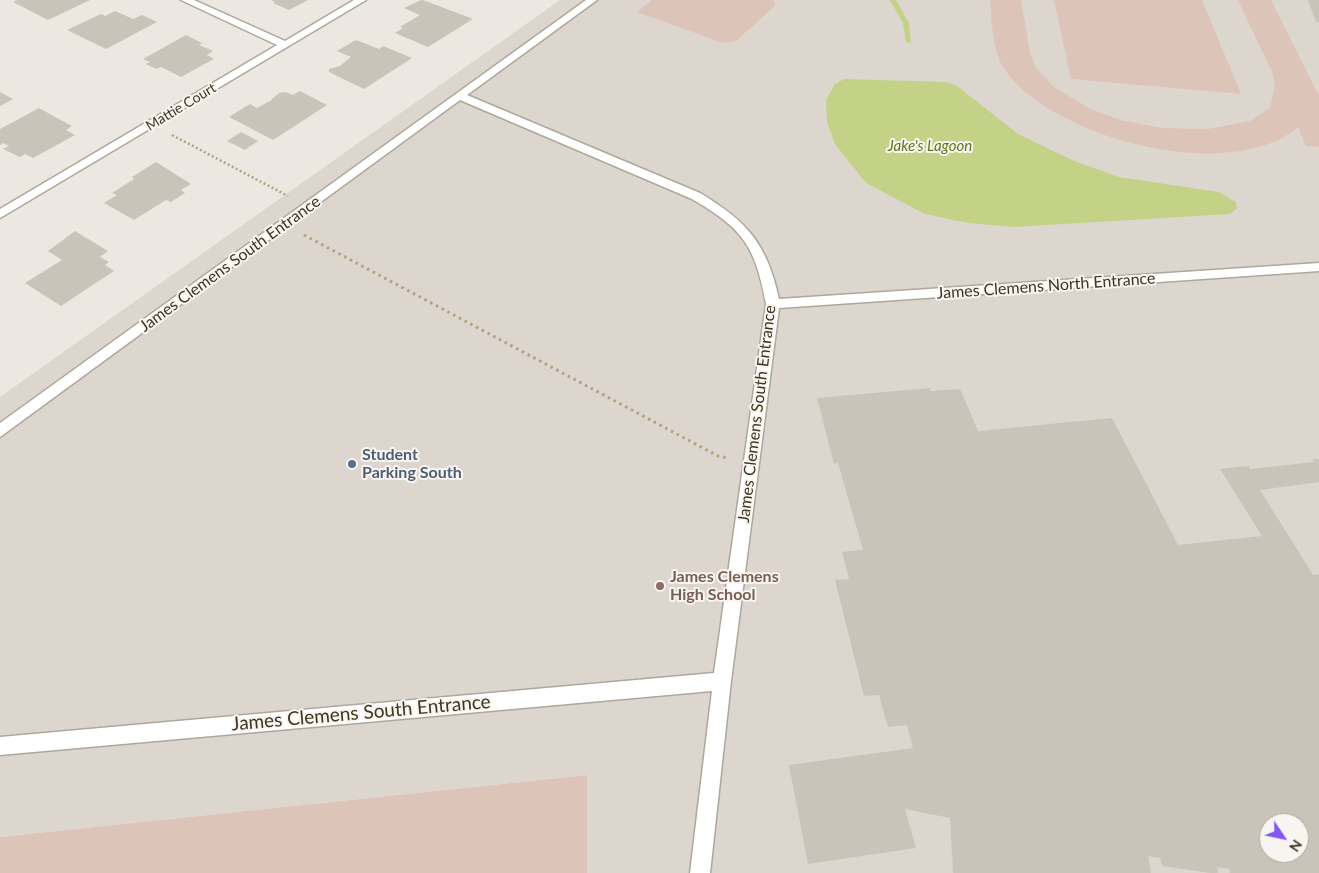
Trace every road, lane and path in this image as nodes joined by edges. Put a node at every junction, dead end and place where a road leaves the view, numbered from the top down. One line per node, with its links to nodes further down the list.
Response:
1 (186, 0): 4 (street)
2 (361, 0): 4 (street, Mattie Court)
3 (592, 0): 5 (street, James Clemens South Entrance)
4 (285, 45): 8 (street, Mattie Court)
5 (459, 96): 11 (street, James Clemens South Entrance); 12 (street, James Clemens South Entrance)
6 (167, 132): 7 (path)
7 (289, 200)
8 (0, 214)
9 (302, 233): 13 (path)
10 (1319, 267): 11 (street, James Clemens North Entrance)
11 (773, 304): 14 (street, James Clemens South Entrance)
12 (0, 432)
13 (730, 459)
14 (722, 681): 15 (street, James Clemens South Entrance); 16 (street, James Clemens South Entrance)
15 (0, 746)
16 (700, 873)

